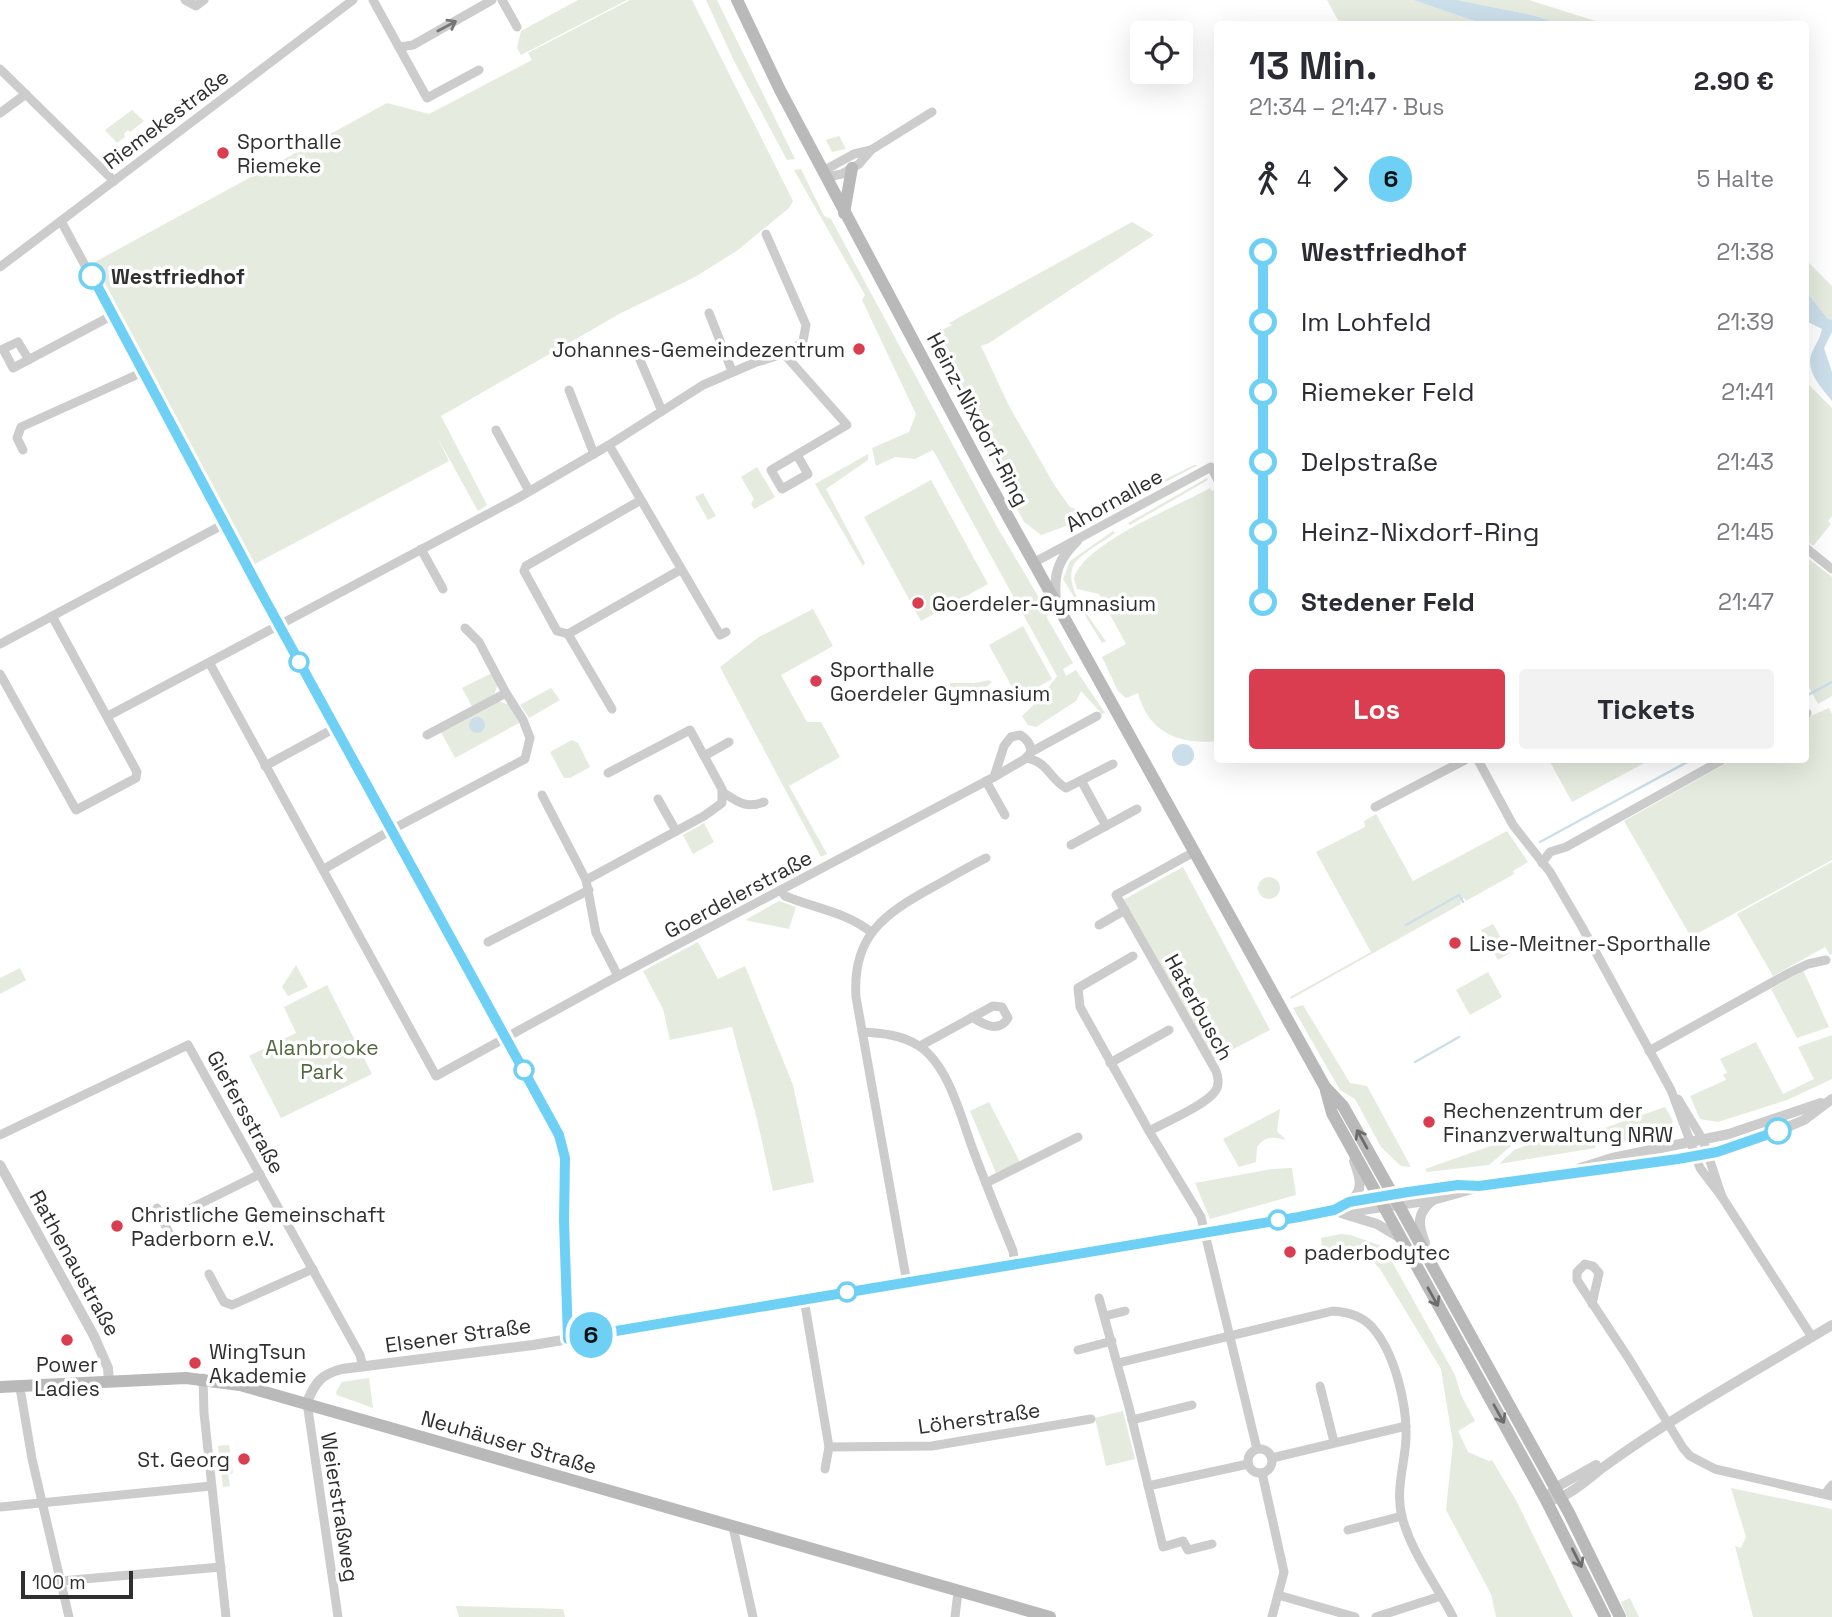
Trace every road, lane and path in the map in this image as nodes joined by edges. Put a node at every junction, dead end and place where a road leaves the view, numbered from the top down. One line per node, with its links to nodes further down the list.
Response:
1 (185, 0): 2 (street)
2 (204, 0)
3 (353, 0): 8 (street, Riemekestraße)
4 (373, 0): 10 (street)
5 (492, 0): 10 (street, one-way to 5)
6 (502, 0): 9 (street)
7 (737, 0): 18 (main road, Heinz-Nixdorf-Ring)
8 (339, 4): 19 (street, Riemekestraße)
9 (517, 27)
10 (399, 47): 12 (street)
11 (0, 69): 13 (street)
12 (479, 70)
13 (26, 94): 15 (street); 19 (street)
14 (932, 112): 16 (street)
15 (0, 113)
16 (871, 150): 17 (street); 18 (street)
17 (852, 168): 18 (street); 20 (main road)
18 (823, 171): 20 (main road, Heinz-Nixdorf-Ring)
19 (114, 181): 21 (street, Riemekestraße)
20 (844, 213): 45 (main road, Heinz-Nixdorf-Ring)
21 (61, 221): 23 (street, Riemekestraße); 25 (street)
22 (766, 234): 27 (street)
23 (1, 265)
24 (709, 313): 29 (street)
25 (113, 315): 28 (street); 30 (street)
26 (637, 352): 32 (street)
27 (785, 355): 29 (street); 37 (street)
28 (29, 360)
29 (732, 371): 32 (street)
30 (143, 372): 35 (street); 41 (street)
31 (569, 390): 36 (street)
32 (662, 411): 34 (street)
33 (496, 430): 39 (street)
34 (609, 445): 36 (street); 40 (street)
35 (23, 450)
36 (594, 454): 39 (street)
37 (797, 456)
38 (1214, 467): 42 (street, Ahornallee)
39 (529, 491): 43 (street)
40 (641, 500): 47 (street); 54 (street)
41 (224, 524): 50 (street); 51 (street)
42 (1077, 541): 45 (street, Ahornallee); 49 (street)
43 (421, 549): 48 (street); 51 (street)
44 (1809, 550): 46 (street)
45 (1033, 563): 49 (main road, Heinz-Nixdorf-Ring)
46 (1832, 569)
47 (681, 570): 53 (street); 54 (street)
48 (443, 589)
49 (1056, 602): 86 (main road, Heinz-Nixdorf-Ring)
50 (52, 616): 55 (street); 60 (street)
51 (279, 624): 56 (street); 62 (street)
52 (465, 628): 58 (street)
53 (726, 632)
54 (568, 634): 59 (street)
55 (0, 644)
56 (210, 664): 60 (street); 71 (street)
57 (0, 674): 60 (street)
58 (506, 693): 63 (street); 83 (street)
59 (612, 709)
60 (108, 716)
61 (1097, 716): 65 (street, Goerdelerstraße)
62 (335, 728): 71 (street); 83 (street)
63 (427, 735)
64 (729, 742): 66 (street)
65 (1028, 755): 73 (street, Goerdelerstraße); 73 (street); 74 (street)
66 (705, 756): 72 (street); 75 (street)
67 (1459, 763): 79 (street)
68 (1480, 763): 88 (street)
69 (1717, 763): 88 (street)
70 (1113, 764): 74 (street)
71 (265, 766): 89 (street)
72 (608, 773)
73 (990, 779): 81 (street); 92 (street, Goerdelerstraße)
74 (1082, 782): 82 (street)
75 (724, 793): 78 (street); 84 (street)
76 (542, 795): 90 (street)
77 (658, 799): 84 (street)
78 (764, 802)
79 (1375, 807)
80 (1138, 809): 82 (street)
81 (1005, 815)
82 (1107, 826): 85 (street)
83 (393, 829): 89 (street); 103 (street)
84 (676, 831): 90 (street)
85 (1071, 845)
86 (1194, 852): 93 (street); 107 (main road, Heinz-Nixdorf-Ring)
87 (985, 858): 95 (street)
88 (1544, 860): 105 (street)
89 (324, 869): 103 (street, Goerdelerstraße)
90 (586, 880): 91 (street)
91 (589, 890): 96 (street); 99 (street)
92 (781, 891): 95 (street); 99 (street, Goerdelerstraße)
93 (1125, 911): 94 (street); 110 (street, Haterbusch)
94 (1099, 925)
95 (871, 932): 102 (street)
96 (488, 942)
97 (1133, 956): 106 (street, Haterbusch)
98 (1826, 960): 105 (street)
99 (618, 976): 103 (street, Goerdelerstraße)
100 (972, 1017): 104 (street)
101 (1169, 1030): 106 (street, Haterbusch)
102 (862, 1032): 104 (street); 138 (street)
103 (506, 1038): 147 (street)
104 (920, 1046): 121 (street)
105 (1649, 1051): 108 (street)
106 (1110, 1063): 110 (street, Haterbusch)
107 (1325, 1087): 115 (main road, Heinz-Nixdorf-Ring); 124 (main road, Heinz-Nixdorf-Ring, one-way to 107)
108 (1671, 1090): 113 (street); 114 (street)
109 (1831, 1099): 113 (street); 116 (street)
110 (1149, 1131): 132 (street, Haterbusch)
111 (0, 1135): 119 (street, Giefersstraße)
112 (1078, 1138): 121 (street)
113 (1703, 1140): 114 (street); 116 (street)
114 (1690, 1143): 117 (street); 120 (street)
115 (1353, 1151): 126 (street); 127 (main road, Heinz-Nixdorf-Ring)
116 (1708, 1153): 117 (street); 123 (street)
117 (1694, 1156): 120 (street); 123 (street)
118 (0, 1165): 153 (street, Rathenaustraße)
119 (260, 1174): 130 (street); 136 (street, Giefersstraße)
120 (1555, 1175): 122 (street)
121 (986, 1183): 135 (street)
122 (1479, 1186): 124 (street); 125 (street)
123 (1722, 1197): 146 (street)
124 (1396, 1200): 125 (street); 127 (street, Elsener Straße); 134 (main road, Heinz-Nixdorf-Ring)
125 (1433, 1200): 134 (street)
126 (1349, 1202): 127 (street, Elsener Straße); 129 (street, Elsener Straße)
127 (1381, 1202): 129 (street, Elsener Straße); 133 (main road, Heinz-Nixdorf-Ring)
128 (157, 1208): 130 (street)
129 (1337, 1212): 132 (street, Elsener Straße); 133 (street)
130 (163, 1222): 131 (street)
131 (169, 1233)
132 (1205, 1233): 135 (street, Elsener Straße); 145 (street, Haterbusch)
133 (1402, 1239): 175 (main road, Heinz-Nixdorf-Ring, one-way to 175)
134 (1425, 1253): 173 (main road, Heinz-Nixdorf-Ring)
135 (1015, 1265): 138 (street, Elsener Straße)
136 (313, 1269): 137 (street); 151 (street, Giefersstraße)
137 (209, 1274)
138 (907, 1283): 140 (street, Elsener Straße)
139 (1099, 1298): 143 (street)
140 (804, 1299): 147 (street, Elsener Straße); 164 (street)
141 (1592, 1304): 161 (street)
142 (1125, 1311): 143 (street)
143 (1105, 1316): 148 (street)
144 (1832, 1325): 146 (street)
145 (1228, 1336): 150 (street); 162 (street); 165 (street, Haterbusch)
146 (1812, 1337): 161 (street)
147 (568, 1339): 151 (street, Elsener Straße)
148 (1112, 1341): 149 (street); 150 (street)
149 (1077, 1350)
150 (1118, 1363): 160 (street)
151 (363, 1367): 157 (street, Elsener Straße)
152 (203, 1378): 153 (main road, Neuhäuser Straße); 157 (main road, Neuhäuser Straße); 171 (street)
153 (109, 1382): 156 (main road, Neuhäuser Straße)
154 (1320, 1386): 163 (street)
155 (0, 1387): 156 (main road, Neuhäuser Straße)
156 (20, 1388): 176 (street)
157 (307, 1402): 179 (main road, Neuhäuser Straße); 189 (street, Weierstraßweg)
158 (1192, 1405): 160 (street)
159 (1091, 1419): 164 (street, Löherstraße)
160 (1132, 1420): 172 (street)
161 (1668, 1424): 173 (street); 174 (street)
162 (1406, 1426): 163 (street); 178 (street)
163 (1334, 1442): 166 (street)
164 (829, 1447): 168 (street)
165 (1257, 1449): 166 (street); 167 (street)
166 (1272, 1458): 169 (street)
167 (1248, 1464): 169 (street); 172 (street)
168 (825, 1469)
169 (1262, 1473): 185 (street)
170 (1832, 1485): 174 (street)
171 (211, 1486): 176 (street); 182 (street)
172 (1148, 1486): 181 (street)
173 (1558, 1493): 175 (street); 198 (main road, Heinz-Nixdorf-Ring)
174 (1828, 1495)
175 (1546, 1500): 197 (main road, Heinz-Nixdorf-Ring, one-way to 197)
176 (42, 1503): 177 (street); 183 (street)
177 (0, 1507)
178 (1402, 1516): 180 (street); 186 (street)
179 (733, 1527): 184 (main road, Neuhäuser Straße); 190 (street)
180 (1348, 1530)
181 (1212, 1545)
182 (221, 1567): 183 (street); 188 (street)
183 (61, 1581): 187 (street)
184 (958, 1592): 191 (street); 192 (main road, Neuhäuser Straße)
185 (1278, 1595): 193 (street); 194 (street)
186 (1441, 1595): 195 (street); 196 (street)
187 (69, 1617)
188 (226, 1617)
189 (338, 1617)
190 (753, 1617)
191 (955, 1617)
192 (1050, 1617)
193 (1272, 1617)
194 (1355, 1617)
195 (1376, 1617)
196 (1454, 1617)
197 (1605, 1617)
198 (1619, 1617)

